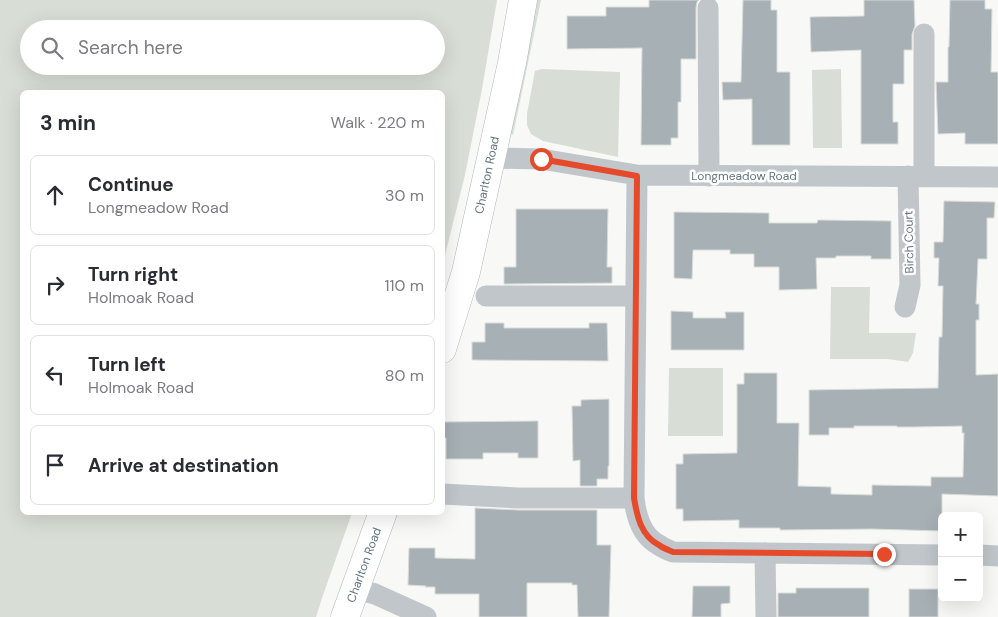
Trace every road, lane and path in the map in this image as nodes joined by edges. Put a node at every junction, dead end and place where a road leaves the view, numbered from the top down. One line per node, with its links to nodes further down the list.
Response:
1 (524, 0): 4 (street, Charlton Road)
2 (708, 8): 6 (street)
3 (924, 34): 7 (street, Birch Court)
4 (491, 158): 5 (street, Longmeadow Road); 12 (street, Charlton Road)
5 (637, 176): 6 (street, Longmeadow Road); 10 (street)
6 (709, 176): 7 (street, Longmeadow Road)
7 (916, 176): 8 (street, Longmeadow Road); 11 (street, Birch Court)
8 (998, 177)
9 (486, 296): 10 (street)
10 (636, 296): 14 (street)
11 (905, 307)
12 (445, 339)
13 (445, 494): 14 (street)
14 (634, 498): 16 (street)
15 (382, 515): 20 (street, Charlton Road)
16 (765, 553): 17 (street); 23 (street)
17 (938, 555)
18 (983, 555): 19 (street)
19 (998, 556)
20 (356, 589): 21 (street, Charlton Road); 22 (street)
21 (345, 617)
22 (426, 617)
23 (766, 617)

